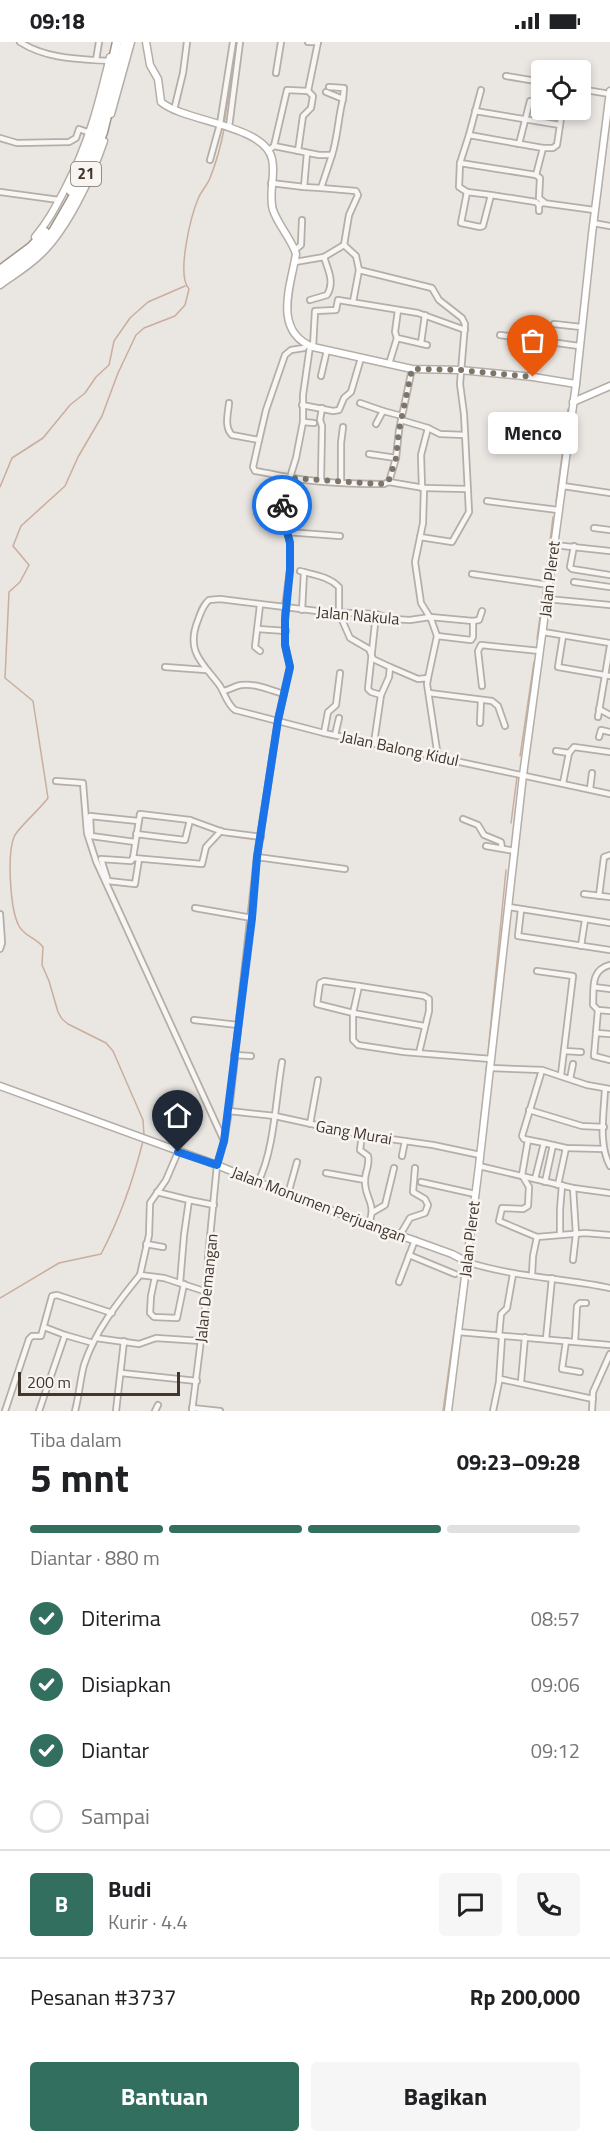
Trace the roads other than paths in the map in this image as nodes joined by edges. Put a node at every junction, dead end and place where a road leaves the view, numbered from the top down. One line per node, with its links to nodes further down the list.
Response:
1 (20, 42): 13 (street)
2 (99, 42): 13 (street)
3 (115, 42): 14 (street); 62 (highway, 21)
4 (124, 42): 64 (highway, 21)
5 (131, 42): 65 (street)
6 (146, 42): 24 (street)
7 (187, 42): 24 (street)
8 (233, 42): 29 (street)
9 (240, 42): 29 (street)
10 (281, 42): 15 (street)
11 (308, 42): 12 (street)
12 (318, 42): 20 (street)
13 (96, 60): 14 (street)
14 (108, 61): 31 (street)
15 (276, 73)
16 (506, 76): 17 (street)
17 (531, 80)
18 (481, 90): 25 (street)
19 (591, 90): 21 (street)
20 (308, 92): 35 (street); 37 (street)
21 (610, 92): 30 (street, Jalan Pleret)
22 (343, 99): 22 (street); 41 (street)
23 (531, 101): 26 (street)
24 (174, 110): 29 (street)
25 (476, 111): 26 (street); 32 (street)
26 (526, 120): 28 (street); 34 (street)
27 (561, 120): 28 (street)
28 (560, 125): 36 (street)
29 (225, 126): 35 (street); 42 (street)
30 (607, 130): 38 (street, Jalan Pleret)
31 (90, 133): 33 (street); 51 (street)
32 (469, 135): 34 (street); 43 (street)
33 (0, 138)
34 (519, 144): 36 (street)
35 (272, 148): 37 (street); 45 (street)
36 (543, 148): 44 (street)
37 (298, 151): 40 (street)
38 (602, 151): 39 (street); 53 (street, Jalan Pleret)
39 (610, 152)
40 (307, 153): 41 (street); 46 (street)
41 (332, 155): 47 (street)
42 (210, 160)
43 (460, 163): 44 (street); 49 (street)
44 (536, 175): 52 (street)
45 (271, 183): 46 (street); 58 (street)
46 (304, 187): 47 (street)
47 (321, 188): 57 (street)
48 (0, 192): 51 (street)
49 (467, 192): 50 (street); 50 (street)
50 (491, 195): 52 (street)
51 (59, 200): 61 (street)
52 (539, 204): 53 (street)
53 (594, 210): 55 (street, Jalan Pleret)
54 (302, 220): 58 (street)
55 (593, 223): 56 (street); 71 (street, Jalan Pleret)
56 (610, 226)
57 (344, 245): 59 (street); 63 (street)
58 (295, 250): 60 (street)
59 (324, 257): 60 (street); 66 (street)
60 (295, 262): 75 (street)
61 (0, 265)
62 (0, 270)
63 (359, 270): 67 (street); 72 (street)
64 (0, 278)
65 (0, 285)
66 (310, 300)
67 (353, 303): 68 (street); 75 (street, Jalan Demangan)
68 (398, 310): 69 (street); 74 (street)
69 (425, 315): 72 (street); 74 (street)
70 (554, 324): 71 (street)
71 (581, 327): 76 (street, Jalan Pleret)
72 (465, 330): 81 (street)
73 (500, 335): 76 (street)
74 (397, 338): 79 (street)
75 (309, 345): 77 (street); 88 (street, Jalan Demangan); 98 (street)
76 (579, 346): 83 (street, Jalan Pleret)
77 (327, 350): 78 (street); 82 (street)
78 (361, 358): 79 (street); 89 (street)
79 (389, 364): 80 (street)
80 (412, 369): 81 (street); 91 (street)
81 (460, 370): 83 (street); 97 (street)
82 (321, 376)
83 (576, 384): 85 (street, Jalan Pleret)
84 (610, 386): 85 (street)
85 (573, 402): 105 (street, Jalan Pleret)
86 (229, 403): 98 (street)
87 (360, 403): 90 (street)
88 (302, 405): 89 (street); 92 (street, Jalan Demangan)
89 (322, 408): 102 (street)
90 (383, 411): 91 (street); 94 (street)
91 (401, 418): 96 (street); 100 (street)
92 (303, 422): 93 (street); 101 (street, Jalan Demangan)
93 (314, 423)
94 (376, 424)
95 (343, 428): 103 (street)
96 (428, 428): 97 (street); 106 (street)
97 (465, 435): 107 (street)
98 (259, 440): 101 (street)
99 (369, 454): 100 (street)
100 (396, 458): 104 (street)
101 (291, 478): 102 (street); 113 (street, Jalan Demangan)
102 (321, 480): 103 (street)
103 (341, 482): 104 (street)
104 (389, 482): 106 (street)
105 (562, 486): 108 (street); 110 (street, Jalan Pleret)
106 (423, 488): 107 (street); 115 (street)
107 (467, 489): 115 (street)
108 (610, 494)
109 (487, 501): 110 (street)
110 (558, 510): 116 (street, Jalan Pleret)
111 (594, 528): 112 (street)
112 (610, 530)
113 (287, 532): 114 (street); 127 (street, Jalan Demangan)
114 (340, 536)
115 (420, 537): 132 (street)
116 (554, 545): 117 (street); 122 (street, Jalan Pleret)
117 (574, 546): 118 (street); 120 (street)
118 (610, 551)
119 (472, 574): 122 (street)
120 (610, 575)
121 (574, 582): 123 (street)
122 (549, 585): 124 (street, Jalan Pleret)
123 (610, 587)
124 (547, 599): 126 (street); 136 (street, Jalan Pleret)
125 (260, 605): 127 (street, Jalan Nakula); 134 (street); 145 (street, Jalan Nakula)
126 (610, 605)
127 (285, 607): 128 (street, Jalan Nakula); 135 (street, Jalan Demangan)
128 (302, 610): 130 (street, Jalan Nakula); 130 (street)
129 (482, 611): 133 (street)
130 (339, 613): 131 (street, Jalan Nakula); 142 (street)
131 (376, 614): 132 (street, Jalan Nakula); 142 (street)
132 (430, 617): 133 (street, Jalan Nakula); 137 (street)
133 (474, 621): 137 (street)
134 (258, 629): 135 (street); 140 (street)
135 (286, 631): 152 (street, Jalan Demangan)
136 (543, 633): 138 (street); 141 (street, Jalan Pleret)
137 (437, 636): 148 (street)
138 (563, 636): 139 (street); 147 (street)
139 (610, 644): 147 (street)
140 (260, 651)
141 (540, 651): 149 (street); 172 (street, Jalan Pleret)
142 (371, 656): 144 (street); 153 (street)
143 (165, 667): 145 (street)
144 (390, 667): 148 (street); 153 (street)
145 (206, 670): 150 (street, Jalan Balong Kidul)
146 (340, 672): 163 (street)
147 (608, 676): 155 (street)
148 (428, 678): 151 (street)
149 (482, 686)
150 (223, 691): 152 (street); 159 (street, Jalan Balong Kidul)
151 (429, 693): 154 (street); 170 (street)
152 (284, 694): 159 (street, Jalan Demangan)
153 (381, 695): 166 (street)
154 (481, 700): 160 (street); 161 (street)
155 (599, 709): 156 (street); 157 (street)
156 (610, 715)
157 (598, 717)
158 (339, 718): 164 (street)
159 (278, 720): 163 (street, Jalan Balong Kidul); 182 (street, Jalan Demangan)
160 (480, 723)
161 (505, 726)
162 (610, 732): 165 (street)
163 (324, 733): 164 (street, Jalan Balong Kidul)
164 (335, 735): 166 (street, Jalan Balong Kidul)
165 (599, 737)
166 (374, 743): 170 (street, Jalan Balong Kidul)
167 (556, 751): 169 (street)
168 (610, 752): 169 (street)
169 (569, 753): 174 (street)
170 (438, 757): 172 (street, Jalan Balong Kidul)
171 (592, 772): 175 (street)
172 (523, 775): 174 (street, Jalan Balong Kidul); 186 (street, Jalan Pleret)
173 (56, 781): 243 (street)
174 (563, 783): 175 (street, Jalan Balong Kidul)
175 (590, 789): 176 (street, Jalan Balong Kidul)
176 (610, 794)
177 (463, 819): 185 (street)
178 (190, 820): 179 (street); 180 (street); 181 (street)
179 (138, 821): 181 (street); 183 (street)
180 (221, 831): 182 (street); 189 (street)
181 (136, 834): 183 (street)
182 (261, 837): 188 (street, Jalan Demangan)
183 (135, 842): 189 (street)
184 (486, 846): 185 (street)
185 (502, 848): 186 (street)
186 (515, 851): 194 (street, Jalan Pleret)
187 (610, 855): 192 (street)
188 (257, 857): 190 (street); 198 (street, Jalan Demangan)
189 (136, 858): 189 (street)
190 (345, 869)
191 (584, 894): 192 (street)
192 (599, 896): 193 (street)
193 (610, 897)
194 (509, 907): 196 (street); 223 (street, Jalan Pleret)
195 (195, 908): 198 (street)
196 (521, 909): 199 (street); 202 (street)
197 (0, 914): 201 (street)
198 (252, 918): 214 (street, Jalan Demangan)
199 (585, 920): 200 (street); 202 (street)
200 (610, 923)
201 (1, 931): 203 (street)
202 (581, 946): 204 (street)
203 (0, 949)
204 (610, 950)
205 (610, 965): 208 (street)
206 (537, 971): 218 (street)
207 (359, 986): 212 (street); 212 (street); 215 (street)
208 (594, 987): 209 (street); 210 (street)
209 (610, 989)
210 (598, 1010): 211 (street); 216 (street)
211 (610, 1011)
212 (354, 1013): 215 (street); 220 (street)
213 (194, 1020): 214 (street)
214 (238, 1025): 221 (street, Jalan Demangan)
215 (424, 1026): 220 (street)
216 (596, 1033): 217 (street); 224 (street)
217 (610, 1034)
218 (564, 1051): 219 (street); 229 (street)
219 (581, 1052)
220 (419, 1053): 223 (street)
221 (234, 1055): 222 (street); 235 (street, Jalan Demangan)
222 (251, 1056)
223 (491, 1059): 227 (street, Jalan Pleret)
224 (610, 1060)
225 (282, 1062): 236 (street)
226 (573, 1064): 230 (street)
227 (490, 1068): 228 (street); 248 (street, Jalan Pleret)
228 (542, 1070): 229 (street); 234 (street)
229 (561, 1075): 230 (street)
230 (570, 1079): 233 (street)
231 (318, 1080): 237 (street)
232 (0, 1086): 247 (street, Jalan Monumen Perjuangan)
233 (607, 1089): 238 (street)
234 (529, 1110): 238 (street); 240 (street)
235 (228, 1111): 236 (street, Gang Murai); 243 (street, Jalan Demangan)
236 (275, 1116): 237 (street, Gang Murai); 262 (street)
237 (310, 1124): 239 (street, Gang Murai)
238 (604, 1127): 246 (street)
239 (362, 1135): 241 (street, Gang Murai); 259 (street)
240 (528, 1140): 242 (street); 257 (street)
241 (405, 1141): 248 (street, Gang Murai); 249 (street)
242 (544, 1143): 244 (street); 258 (street)
243 (225, 1144): 251 (street, Jalan Demangan)
244 (553, 1145): 245 (street); 261 (street)
245 (566, 1148): 246 (street); 263 (street)
246 (604, 1149): 253 (street)
247 (178, 1152): 251 (street, Jalan Monumen Perjuangan); 265 (street)
248 (480, 1155): 252 (street, Jalan Pleret)
249 (402, 1156)
250 (297, 1162): 267 (street)
251 (217, 1165): 262 (street, Jalan Monumen Perjuangan); 270 (street, Jalan Demangan)
252 (479, 1166): 257 (street); 268 (street, Jalan Pleret)
253 (610, 1166)
254 (394, 1168): 271 (street)
255 (416, 1168): 275 (street)
256 (326, 1173): 259 (street)
257 (522, 1175): 258 (street); 277 (street)
258 (535, 1179): 261 (street)
259 (364, 1180): 271 (street)
260 (421, 1182): 268 (street)
261 (545, 1182): 263 (street)
262 (257, 1183): 267 (street, Jalan Monumen Perjuangan)
263 (560, 1185): 264 (street); 273 (street)
264 (573, 1188): 266 (street); 274 (street)
265 (157, 1192): 269 (street); 279 (street)
266 (610, 1193)
267 (288, 1194): 272 (street, Jalan Monumen Perjuangan)
268 (475, 1194): 283 (street, Jalan Pleret)
269 (189, 1200): 270 (street); 291 (street)
270 (214, 1205): 293 (street, Jalan Demangan)
271 (373, 1212): 272 (street)
272 (369, 1223): 275 (street, Jalan Monumen Perjuangan)
273 (560, 1234): 274 (street); 277 (street)
274 (576, 1234): 276 (street); 282 (street)
275 (400, 1235): 278 (street, Jalan Monumen Perjuangan)
276 (610, 1235)
277 (537, 1237): 287 (street)
278 (415, 1240): 281 (street); 283 (street, Jalan Monumen Perjuangan)
279 (146, 1244): 280 (street); 286 (street)
280 (163, 1247)
281 (409, 1255): 284 (street); 290 (street)
282 (573, 1260)
283 (467, 1263): 285 (street); 297 (street, Jalan Pleret)
284 (455, 1274)
285 (513, 1274): 287 (street); 299 (street)
286 (140, 1275): 288 (street); 295 (street)
287 (532, 1275): 289 (street)
288 (155, 1277): 291 (street); 291 (street)
289 (552, 1278): 292 (street); 301 (street)
290 (399, 1282)
291 (182, 1284): 293 (street)
292 (610, 1288)
293 (207, 1292): 304 (street, Jalan Demangan)
294 (586, 1304): 306 (street)
295 (112, 1313): 296 (street); 302 (street)
296 (44, 1328): 298 (street); 317 (street)
297 (458, 1332): 299 (street); 323 (street, Jalan Pleret)
298 (65, 1335): 302 (street); 318 (street)
299 (500, 1336): 300 (street); 311 (street)
300 (525, 1337): 301 (street); 313 (street)
301 (546, 1339): 305 (street)
302 (95, 1340): 303 (street); 319 (street)
303 (124, 1341): 304 (street); 310 (street)
304 (201, 1341): 312 (street, Jalan Demangan)
305 (566, 1341): 306 (street); 309 (street)
306 (575, 1341): 307 (street)
307 (610, 1345)
308 (610, 1354): 314 (street)
309 (580, 1372)
310 (121, 1373): 312 (street); 320 (street)
311 (500, 1379): 313 (street); 324 (street)
312 (196, 1381): 316 (street, Jalan Demangan)
313 (521, 1382): 314 (street)
314 (593, 1399): 325 (street)
315 (158, 1405): 321 (street)
316 (192, 1410): 322 (street)
317 (5, 1411)
318 (39, 1411)
319 (75, 1411)
320 (116, 1411)
321 (155, 1411)
322 (220, 1411)
323 (448, 1411)
324 (493, 1411)
325 (592, 1411)

